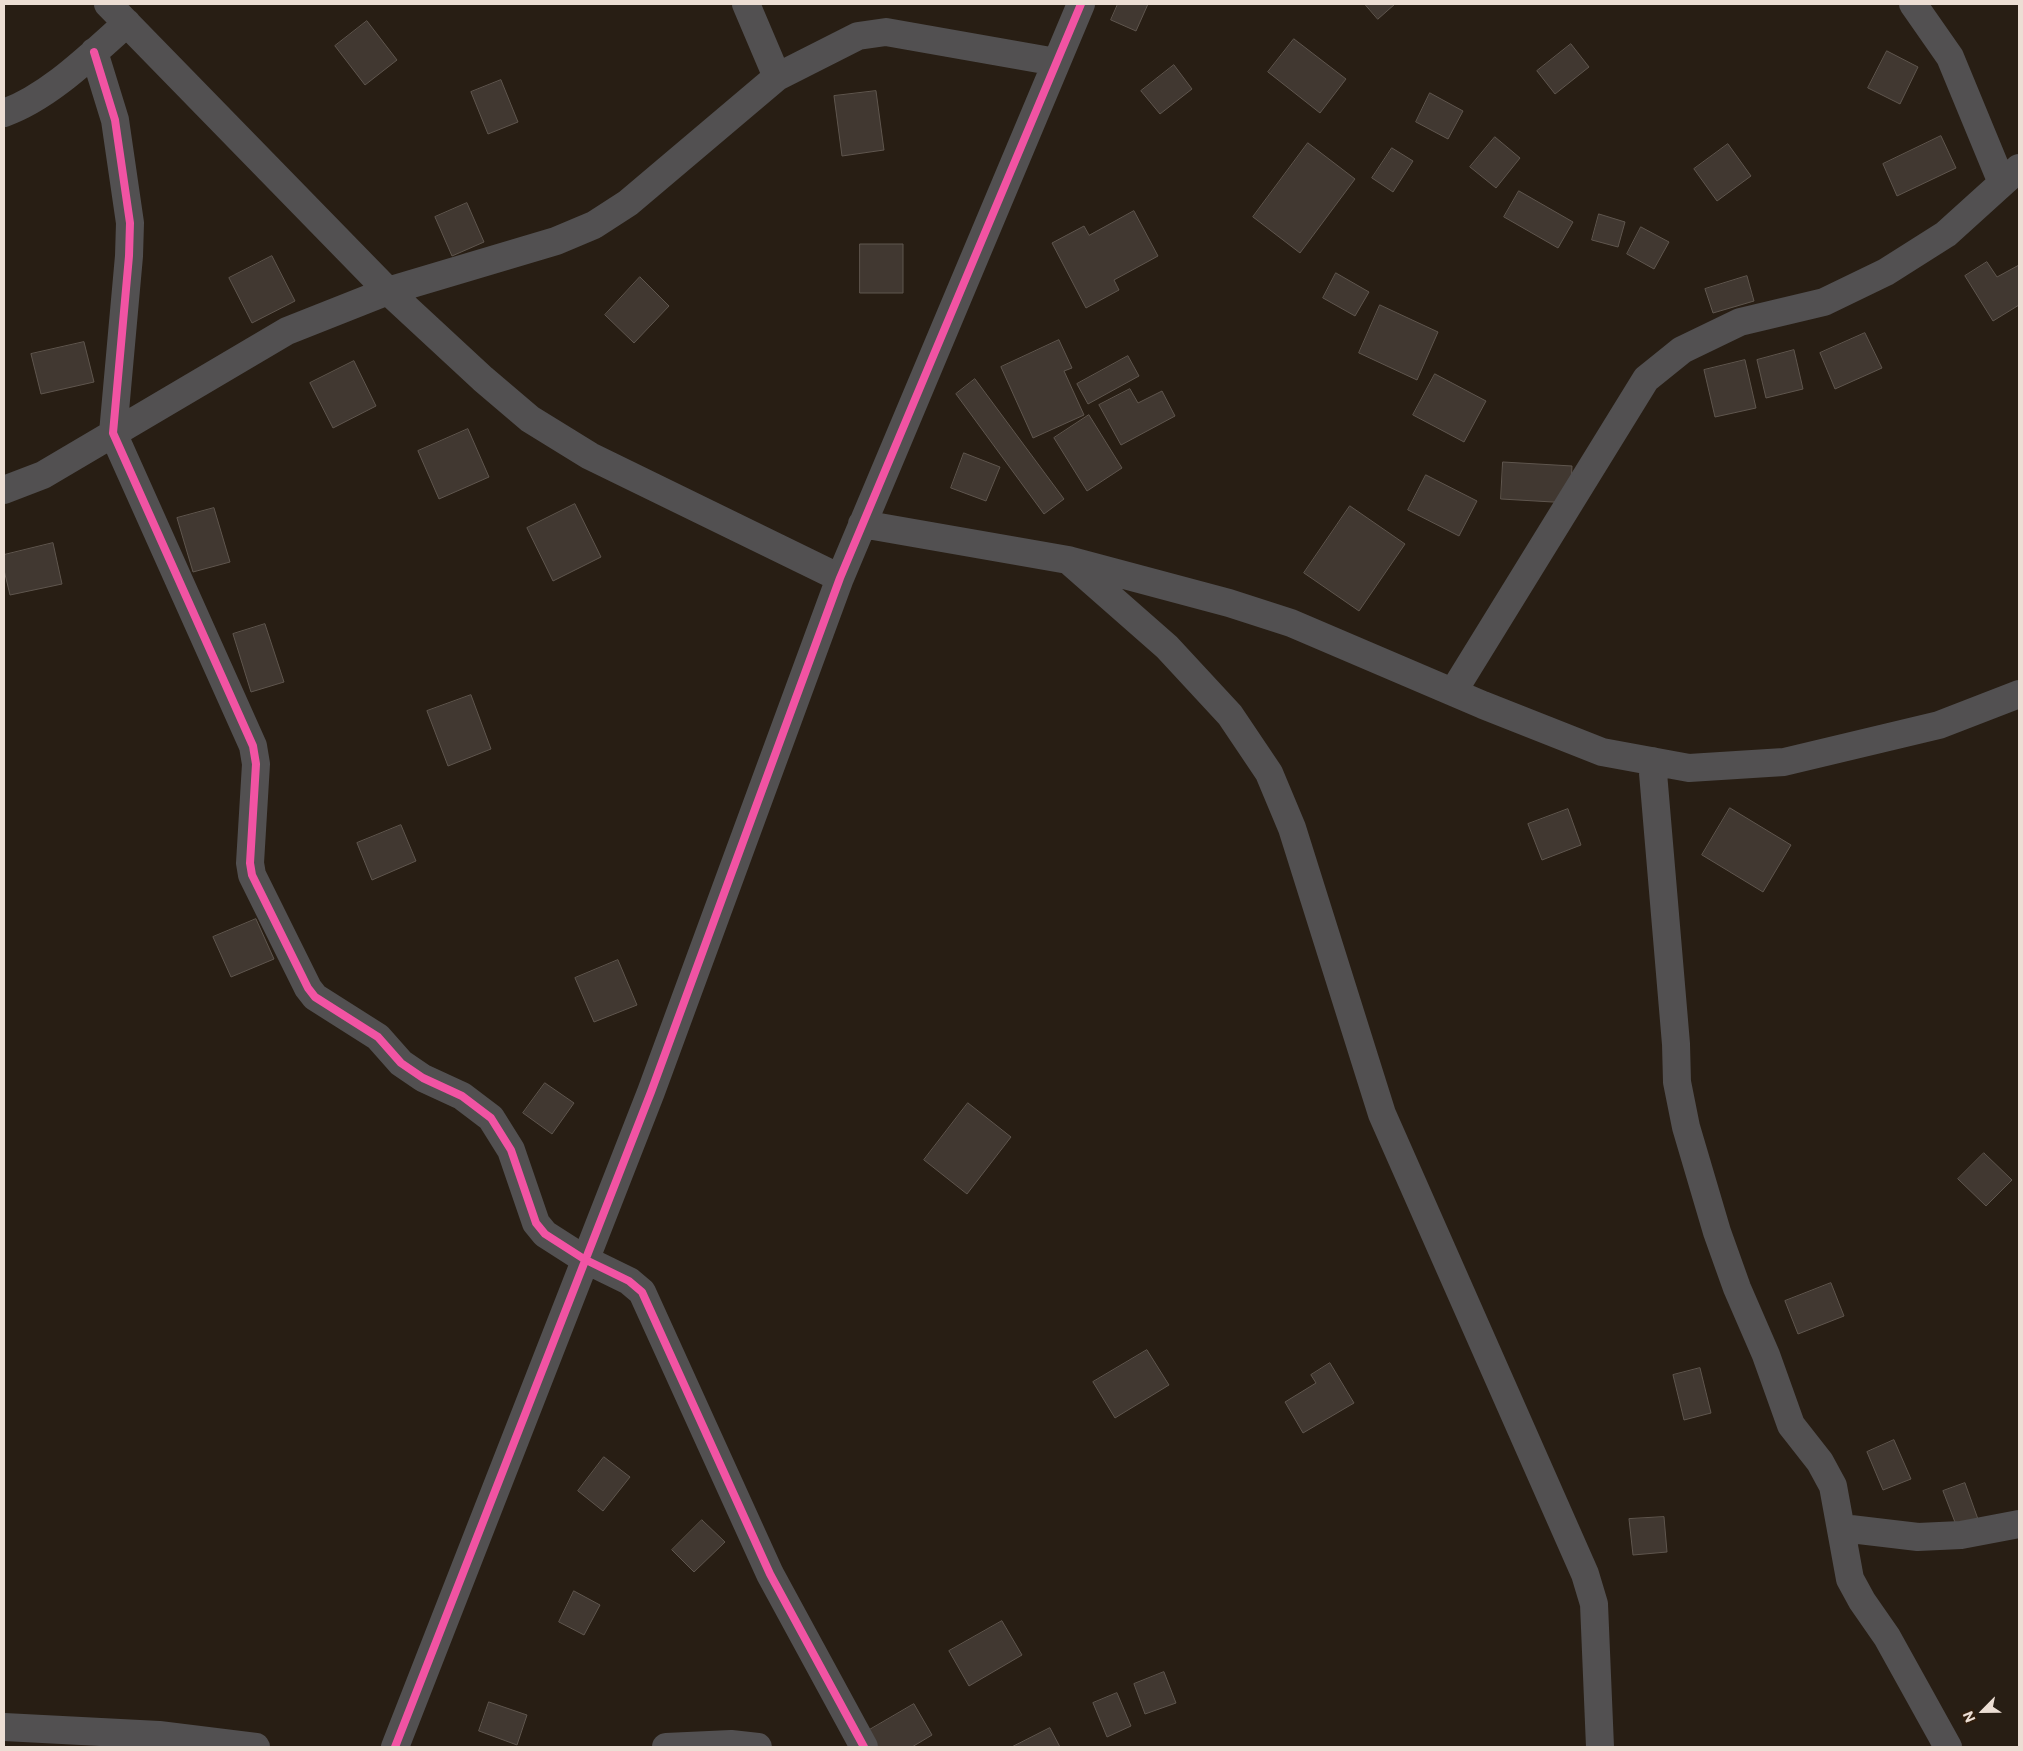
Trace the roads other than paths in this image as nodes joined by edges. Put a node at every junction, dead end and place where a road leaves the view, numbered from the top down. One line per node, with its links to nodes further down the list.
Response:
1 (108, 4): 5 (street)
2 (746, 4): 8 (street)
3 (1081, 4): 7 (street)
4 (1913, 4): 10 (street)
5 (127, 23): 6 (street); 11 (street)
6 (94, 52): 9 (street); 12 (street)
7 (1056, 62): 8 (street); 14 (street)
8 (777, 77): 11 (street)
9 (4, 113)
10 (2011, 176): 17 (street)
11 (388, 291): 12 (street); 16 (street)
12 (113, 433): 13 (street); 20 (street)
13 (4, 490)
14 (862, 524): 15 (street); 16 (street)
15 (1068, 560): 17 (street); 29 (street)
16 (840, 578): 20 (street)
17 (1453, 692): 19 (street)
18 (2019, 694): 19 (street)
19 (1652, 761): 22 (street)
20 (584, 1260): 25 (street); 28 (street)
21 (2019, 1524): 22 (street)
22 (1842, 1528): 30 (street)
23 (4, 1727): 24 (street)
24 (256, 1747)
25 (395, 1747)
26 (666, 1747): 27 (street)
27 (758, 1747)
28 (864, 1747)
29 (1600, 1747)
30 (1948, 1747)

